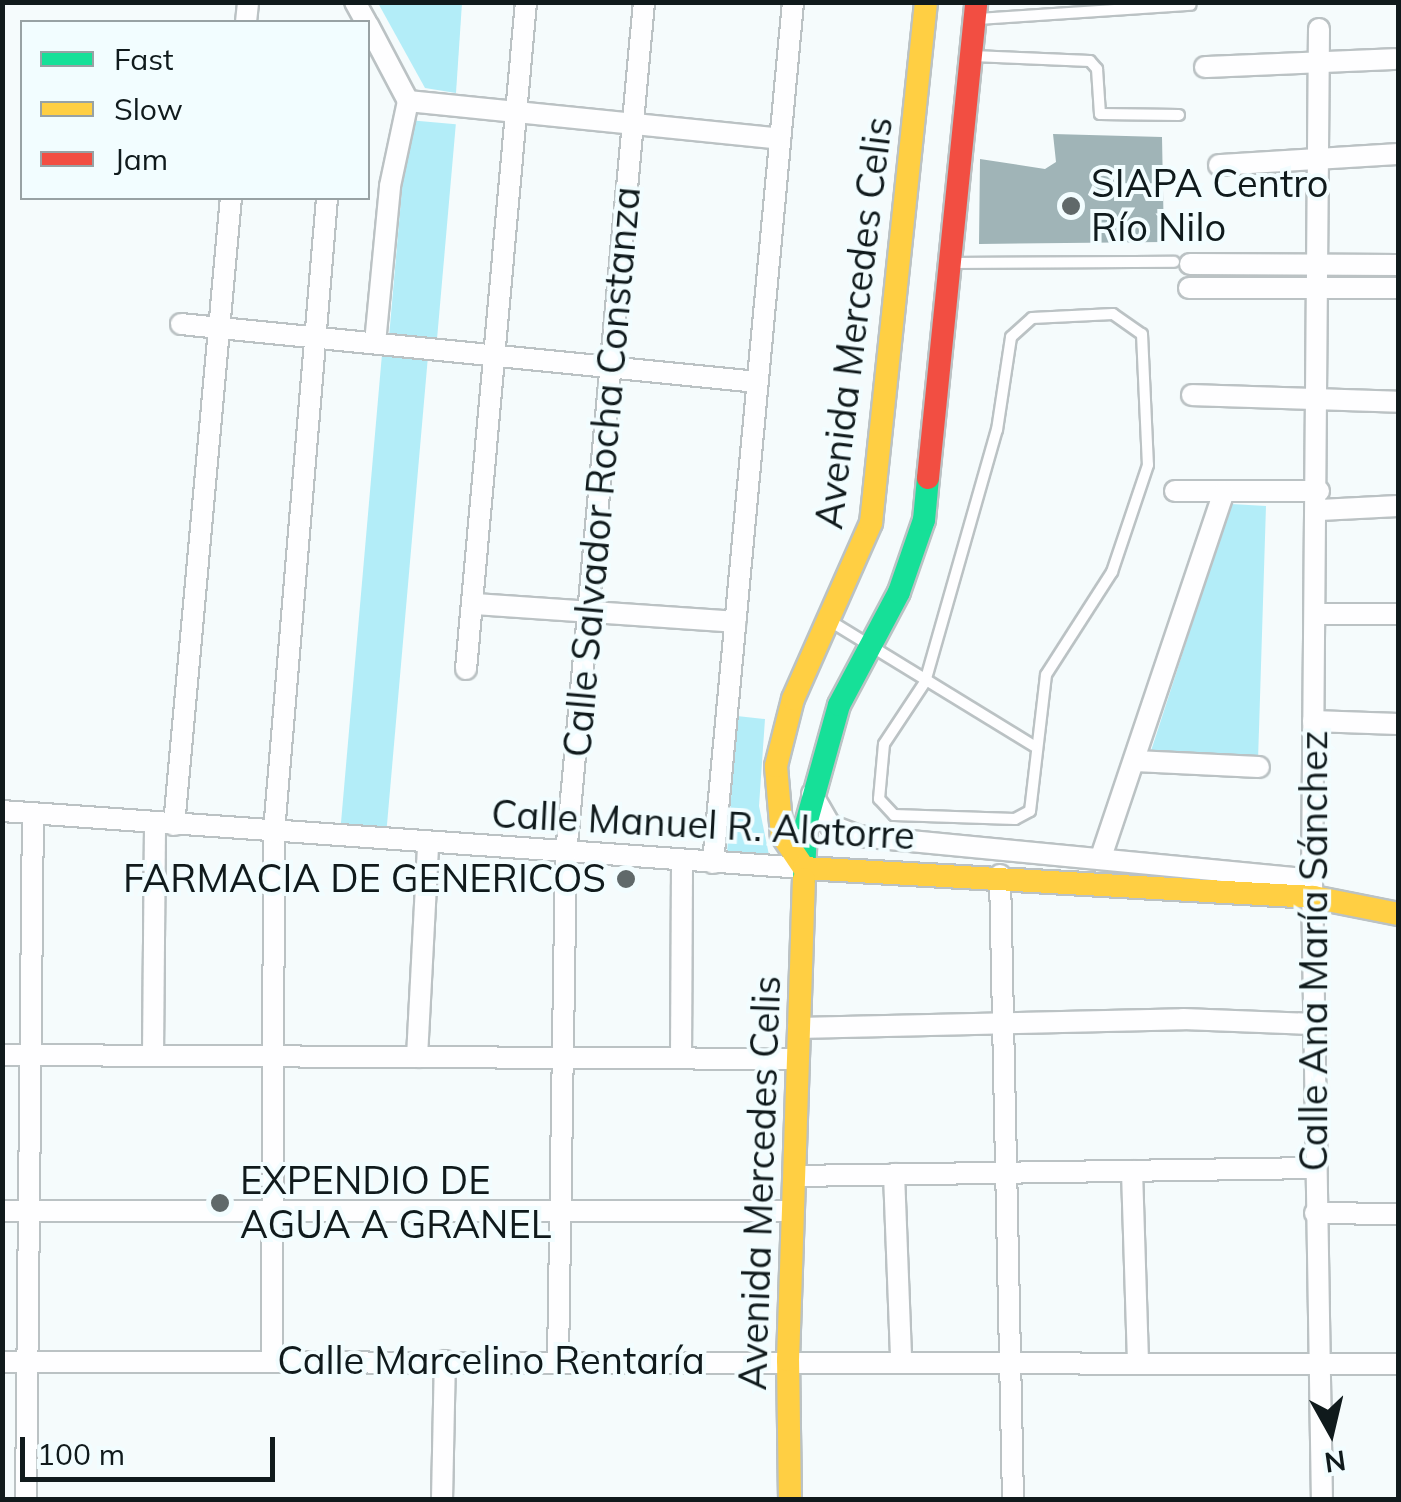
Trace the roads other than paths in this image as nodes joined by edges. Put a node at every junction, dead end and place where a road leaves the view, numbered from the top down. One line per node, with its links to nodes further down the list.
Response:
1 (526, 2): 14 (street)
2 (644, 2): 16 (street, Calle Salvador Rocha Constanza)
3 (792, 2): 17 (street)
4 (926, 2): 49 (main road, Avenida Mercedes Celis)
5 (1191, 5): 6 (lane)
6 (975, 11): 9 (main road, Avenida Mercedes Celis)
7 (1319, 29): 11 (street, Calle Ana María Sánchez)
8 (370, 30): 13 (street)
9 (970, 56): 15 (lane); 25 (main road, Avenida Mercedes Celis)
10 (1394, 60): 11 (street)
11 (1319, 64): 12 (street); 19 (street, Calle Ana María Sánchez)
12 (1205, 67)
13 (408, 100): 14 (street); 22 (street)
14 (516, 114): 16 (street); 35 (street)
15 (1178, 115)
16 (633, 125): 17 (street); 36 (street, Calle Salvador Rocha Constanza)
17 (780, 139): 37 (street)
18 (1398, 154): 19 (street)
19 (1319, 159): 20 (street); 28 (street, Calle Ana María Sánchez)
20 (1219, 165)
21 (370, 184): 22 (street)
22 (390, 186): 34 (street)
23 (231, 200): 32 (street)
24 (327, 200): 33 (street)
25 (952, 263): 26 (lane); 51 (main road, Avenida Mercedes Celis)
26 (1182, 263): 28 (street)
27 (1398, 265): 28 (street)
28 (1318, 276): 29 (street); 30 (street); 39 (street, Calle Ana María Sánchez)
29 (1189, 288)
30 (1398, 288)
31 (181, 324): 32 (street)
32 (220, 327): 33 (street); 62 (street)
33 (314, 337): 34 (street); 63 (street)
34 (375, 343): 35 (street)
35 (495, 355): 36 (street); 45 (street)
36 (612, 367): 37 (street); 48 (street, Calle Salvador Rocha Constanza)
37 (757, 382): 50 (street)
38 (1192, 395): 39 (street)
39 (1319, 402): 40 (street); 43 (street, Calle Ana María Sánchez)
40 (1398, 402)
41 (1176, 491): 42 (street)
42 (1224, 492): 43 (street); 57 (street)
43 (1319, 500): 44 (street); 46 (street, Calle Ana María Sánchez)
44 (1398, 506)
45 (474, 604): 48 (street); 52 (street)
46 (1318, 614): 47 (street); 54 (street, Calle Ana María Sánchez)
47 (1398, 614)
48 (592, 615): 50 (street); 65 (street, Calle Salvador Rocha Constanza)
49 (830, 621): 51 (lane); 69 (main road, Avenida Mercedes Celis)
50 (735, 622): 68 (street)
51 (872, 646): 53 (lane); 59 (main road, Avenida Mercedes Celis)
52 (466, 669)
53 (925, 682): 56 (lane); 56 (lane); 56 (lane)
54 (1313, 721): 55 (street); 71 (street, Calle Ana María Sánchez)
55 (1398, 724)
56 (1034, 746)
57 (1134, 761): 58 (street); 66 (street)
58 (1259, 768)
59 (812, 794): 66 (street); 69 (main road, Avenida Mercedes Celis)
60 (2, 811): 61 (street, Calle Manuel R. Alatorre)
61 (32, 813): 62 (street, Calle Manuel R. Alatorre); 77 (street)
62 (164, 824): 63 (street, Calle Manuel R. Alatorre); 78 (street)
63 (274, 832): 64 (street, Calle Manuel R. Alatorre); 79 (street)
64 (428, 844): 65 (street, Calle Manuel R. Alatorre); 80 (street)
65 (566, 854): 67 (street, Calle Manuel R. Alatorre); 81 (street, Calle Salvador Rocha Constanza)
66 (1101, 857): 71 (street)
67 (682, 863): 68 (street, Calle Manuel R. Alatorre); 82 (street)
68 (713, 863): 69 (street, Calle Manuel R. Alatorre)
69 (804, 868): 70 (main road, Calle Manuel R. Alatorre); 75 (main road, Avenida Mercedes Celis)
70 (1000, 876): 71 (main road, Calle Manuel R. Alatorre); 74 (street)
71 (1312, 889): 72 (main road, Calle Manuel R. Alatorre); 73 (street, Calle Ana María Sánchez)
72 (1398, 914)
73 (1314, 1024): 74 (street); 84 (street, Calle Ana María Sánchez)
74 (1003, 1025): 75 (street); 86 (street)
75 (798, 1028): 83 (main road, Avenida Mercedes Celis)
76 (2, 1055): 77 (street)
77 (30, 1055): 78 (street); 90 (street)
78 (153, 1056): 79 (street)
79 (275, 1056): 80 (street); 91 (street)
80 (417, 1056): 81 (street)
81 (560, 1057): 82 (street); 92 (street, Calle Salvador Rocha Constanza)
82 (681, 1058): 83 (street)
83 (797, 1059): 88 (main road, Avenida Mercedes Celis)
84 (1315, 1168): 85 (street); 94 (street, Calle Ana María Sánchez)
85 (1132, 1171): 86 (street); 104 (street)
86 (1006, 1172): 87 (street); 101 (street)
87 (894, 1174): 88 (street); 97 (street)
88 (794, 1176): 93 (main road, Avenida Mercedes Celis)
89 (2, 1211): 90 (street)
90 (29, 1211): 91 (street); 103 (street)
91 (273, 1211): 92 (street); 98 (street)
92 (559, 1211): 93 (street); 100 (street, Calle Salvador Rocha Constanza)
93 (793, 1212): 96 (main road, Avenida Mercedes Celis)
94 (1315, 1213): 95 (street); 105 (street, Calle Ana María Sánchez)
95 (1398, 1214)
96 (788, 1360): 97 (street, Calle Marcelino Rentaría); 100 (street, Calle Marcelino Rentaría); 109 (main road, Avenida Mercedes Celis)
97 (901, 1360): 101 (street, Calle Marcelino Rentaría)
98 (272, 1361): 99 (street, Calle Marcelino Rentaría); 103 (street, Calle Marcelino Rentaría)
99 (445, 1361): 100 (street, Calle Marcelino Rentaría); 108 (street)
100 (558, 1361)
101 (1010, 1361): 104 (street, Calle Marcelino Rentaría); 110 (street)
102 (2, 1362): 103 (street, Calle Marcelino Rentaría)
103 (27, 1362): 107 (street)
104 (1138, 1362): 105 (street, Calle Marcelino Rentaría)
105 (1320, 1363): 106 (street, Calle Marcelino Rentaría); 111 (street, Calle Ana María Sánchez)
106 (1398, 1364)
107 (26, 1500)
108 (442, 1500)
109 (790, 1500)
110 (1012, 1500)
111 (1322, 1500)

